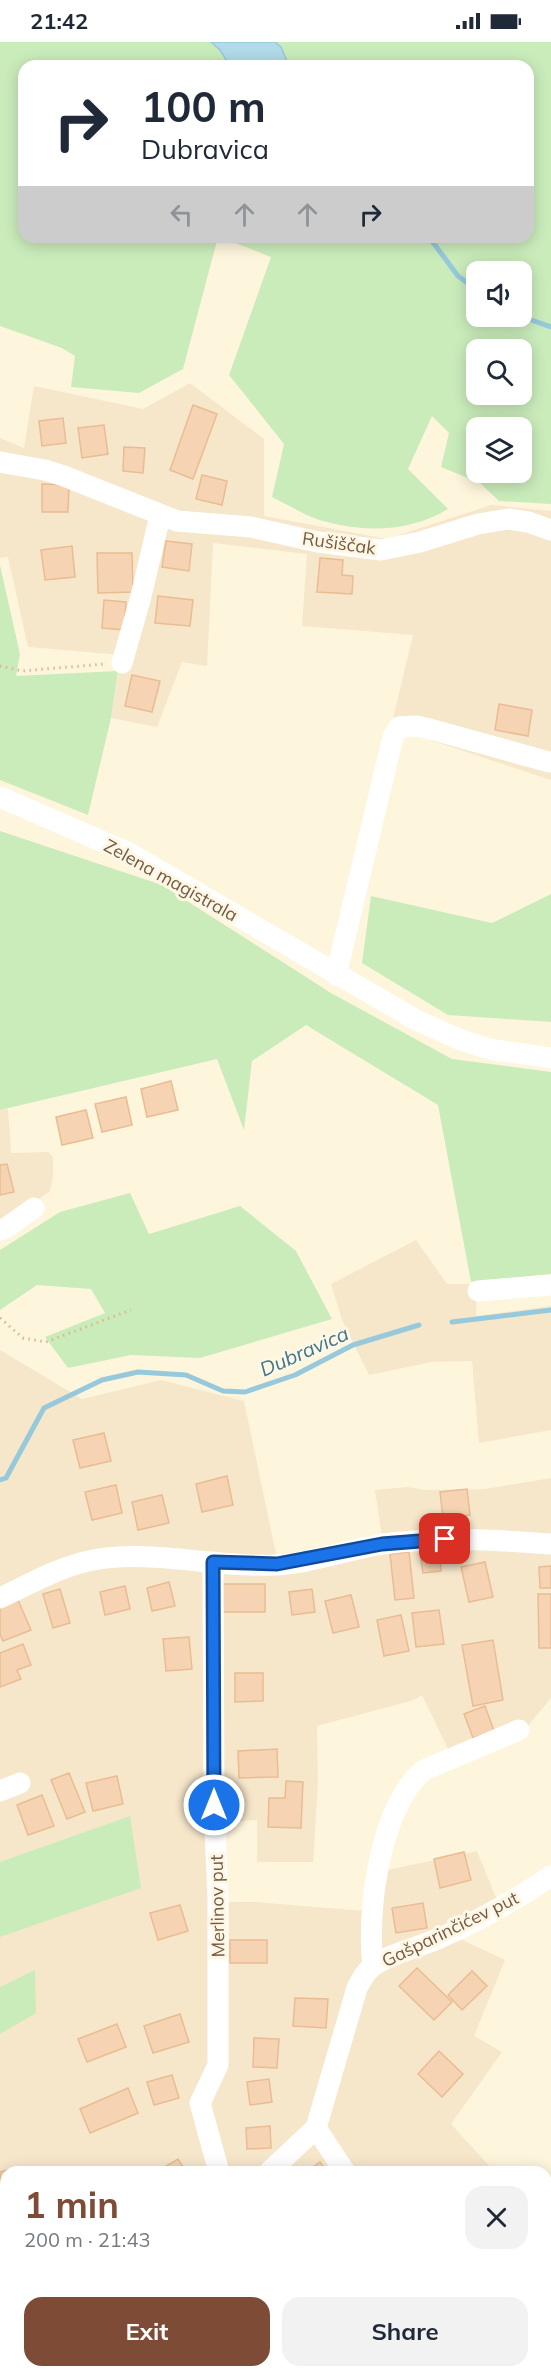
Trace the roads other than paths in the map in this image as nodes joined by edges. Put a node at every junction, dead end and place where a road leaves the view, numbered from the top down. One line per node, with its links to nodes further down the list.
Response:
1 (0, 462): 2 (street, Rušiščak)
2 (160, 516): 3 (street, Rušiščak); 4 (street)
3 (551, 530)
4 (122, 663)
5 (549, 762): 7 (street)
6 (0, 797): 7 (street, Zelena magistrala)
7 (336, 975): 8 (street, Zelena magistrala)
8 (551, 1058)
9 (34, 1208): 10 (street)
10 (0, 1230)
11 (551, 1285): 12 (street)
12 (478, 1291)
13 (551, 1544): 14 (street)
14 (213, 1562): 15 (street); 22 (street, Merlinov put)
15 (0, 1598)
16 (519, 1730): 20 (street)
17 (20, 1783): 18 (street)
18 (0, 1791)
19 (551, 1876): 20 (street, Gašparinčićev put)
20 (373, 1966): 21 (street, Gašparinčićev put)
21 (316, 2128): 23 (street); 24 (street)
22 (217, 2166)
23 (275, 2166)
24 (341, 2166)

